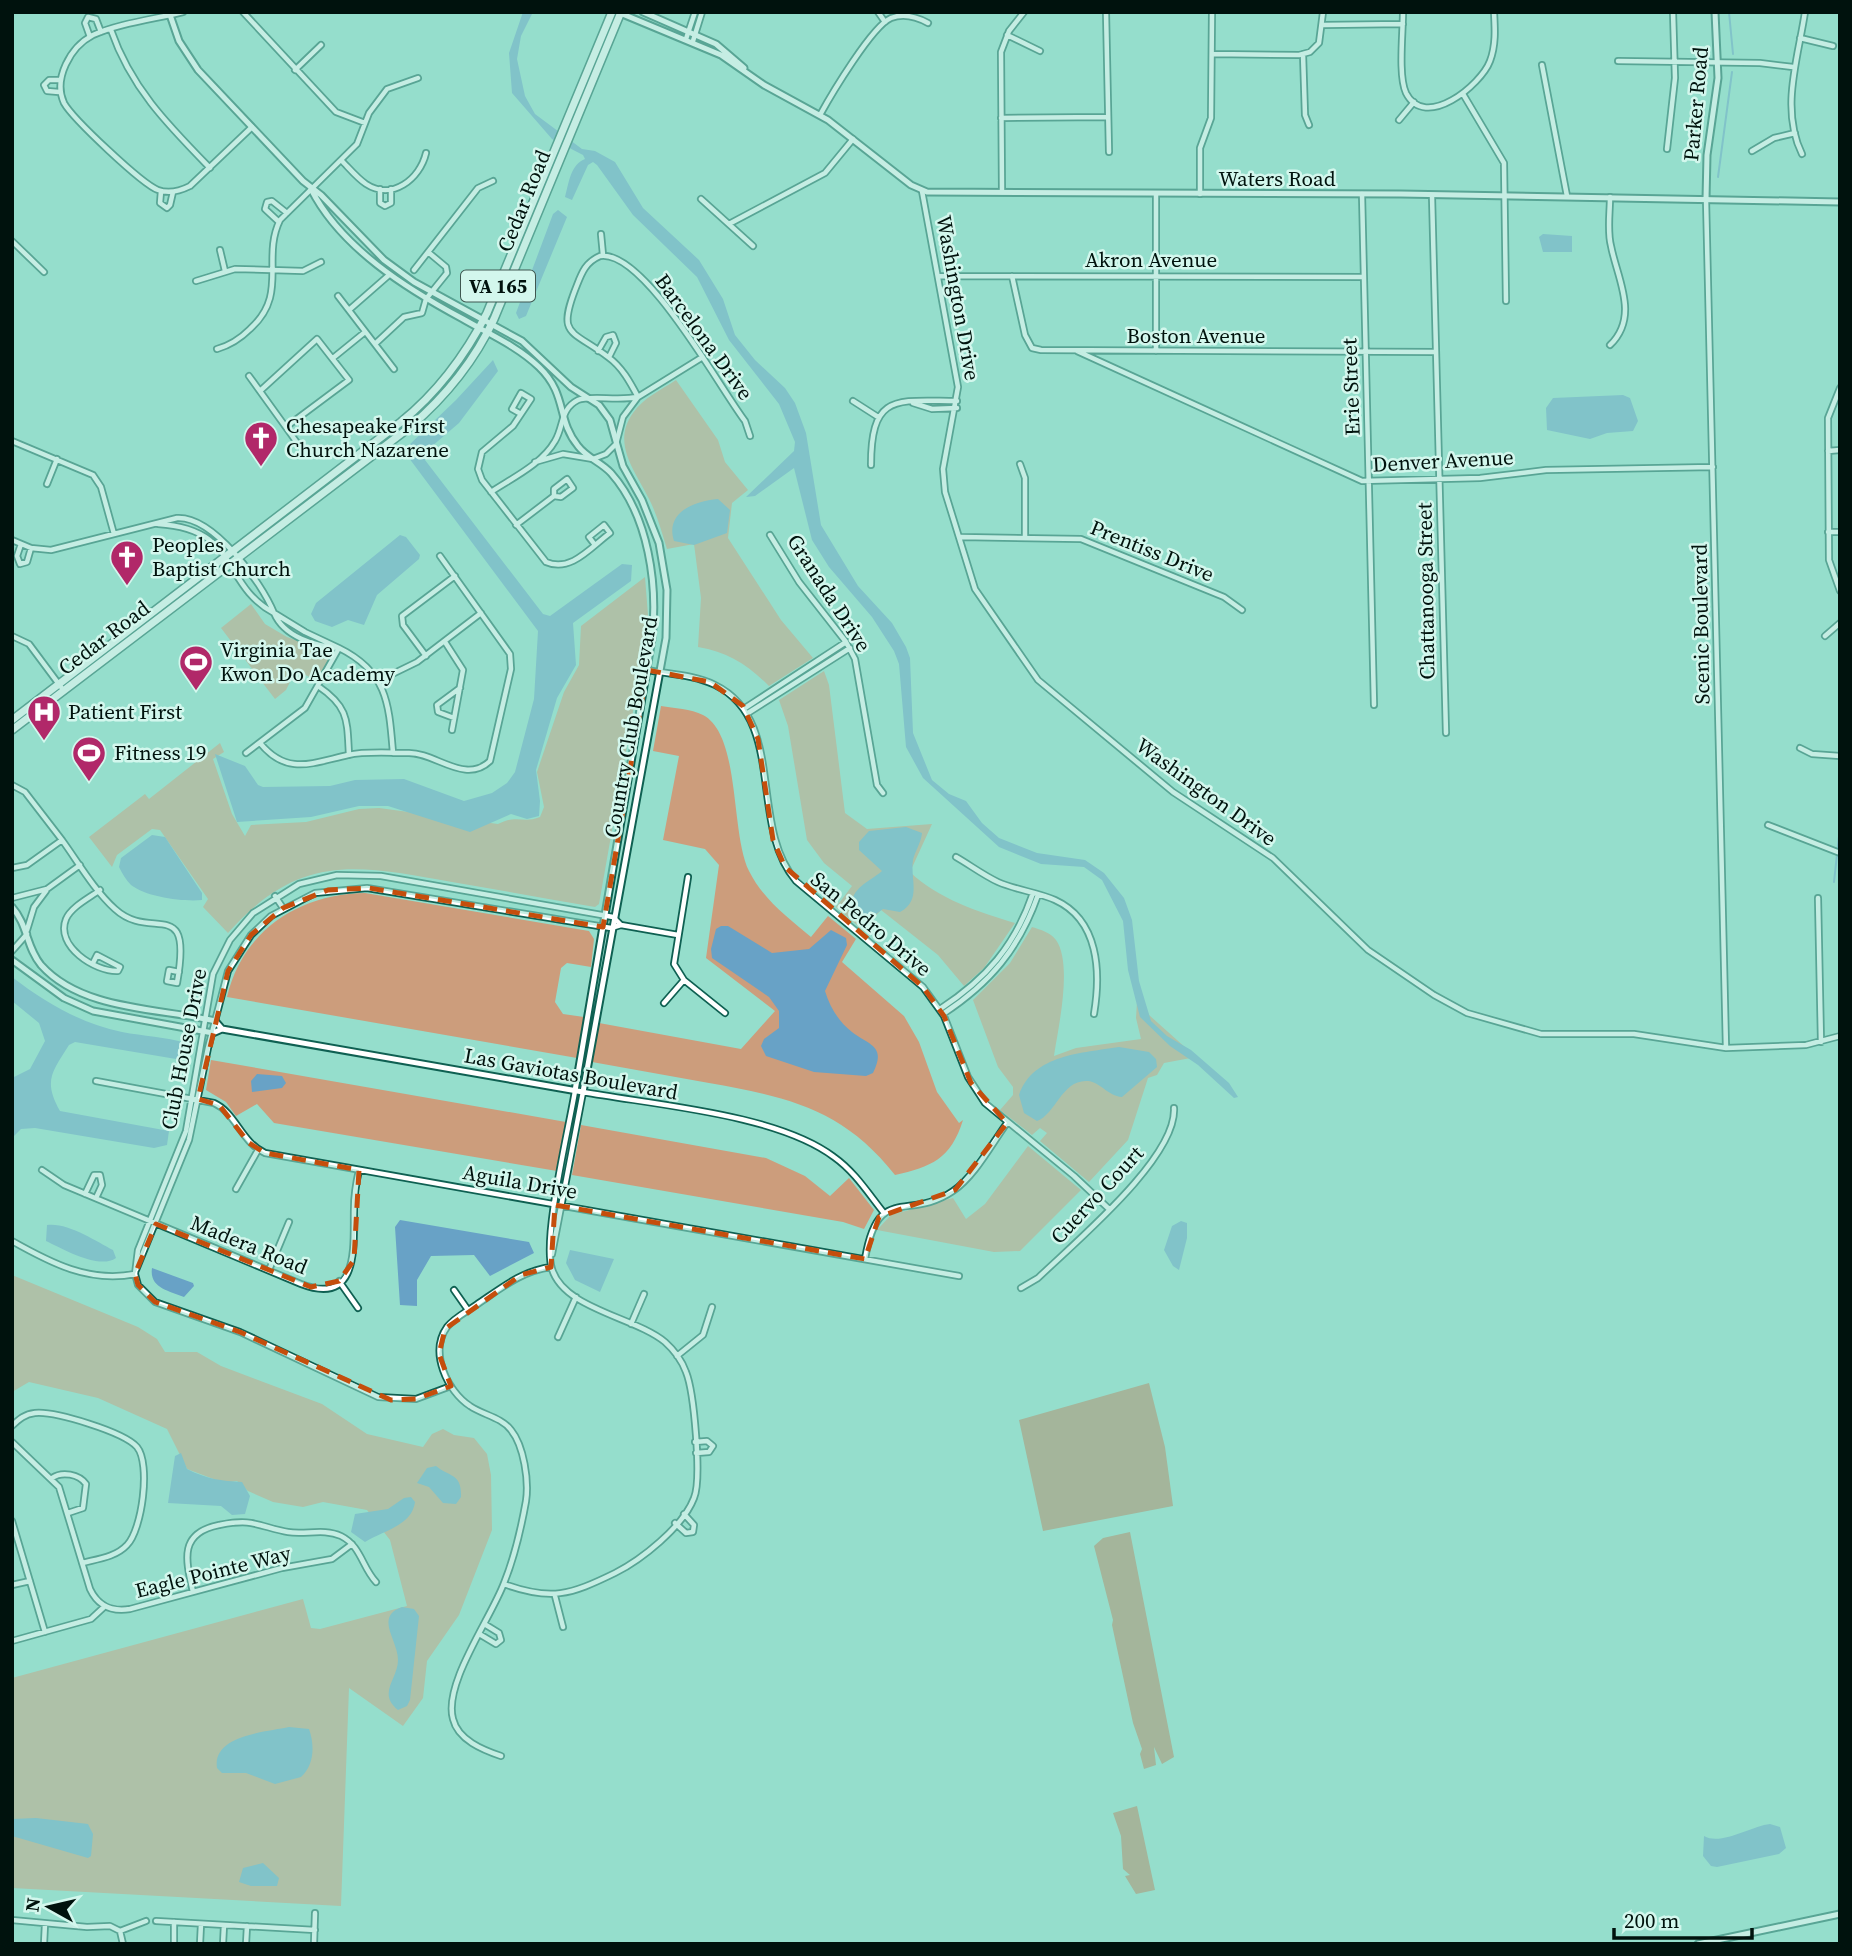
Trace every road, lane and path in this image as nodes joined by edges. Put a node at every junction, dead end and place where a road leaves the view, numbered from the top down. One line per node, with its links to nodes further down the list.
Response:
1 (183, 12): 18 (street)
2 (243, 12): 41 (street)
3 (612, 12): 106 (main road, Cedar Road / VA 165)
4 (621, 12): 29 (street); 107 (main road, Cedar Road / VA 165)
5 (643, 12): 25 (street)
6 (695, 12): 25 (street)
7 (702, 12): 25 (street)
8 (878, 12): 19 (street)
9 (1024, 12): 26 (street)
10 (1106, 12): 49 (street)
11 (1212, 12): 34 (street)
12 (1323, 12): 22 (street)
13 (1403, 12): 21 (street)
14 (1494, 12): 46 (street)
15 (1673, 12): 37 (street)
16 (1715, 12): 38 (street, Parker Road)
17 (1805, 12): 28 (street)
18 (170, 14): 23 (street); 54 (street, Country Club Boulevard)
19 (885, 22): 20 (street); 48 (street)
20 (928, 23)
21 (1403, 24): 22 (street); 47 (street)
22 (1323, 25): 35 (street)
23 (111, 30): 24 (street); 63 (street)
24 (101, 33): 27 (street); 27 (street)
25 (692, 33): 29 (street); 30 (street); 42 (street)
26 (1007, 35): 33 (street); 50 (street)
27 (90, 37): 44 (street)
28 (1800, 38): 32 (street); 40 (street)
29 (686, 39): 30 (street)
30 (693, 41): 42 (street)
31 (321, 45): 41 (street)
32 (1833, 46)
33 (1040, 51)
34 (1212, 54): 35 (street); 73 (street)
35 (1303, 54): 53 (street)
36 (1618, 61): 37 (street)
37 (1676, 61): 38 (street); 57 (street)
38 (1719, 62): 40 (street); 80 (street, Parker Road)
39 (1542, 65): 77 (street)
40 (1793, 67): 55 (street)
41 (295, 70): 52 (street)
42 (751, 76): 48 (street)
43 (418, 78): 52 (street)
44 (59, 80): 45 (street); 45 (street)
45 (59, 92): 68 (street)
46 (1463, 94): 47 (street); 75 (street)
47 (1413, 102): 51 (street)
48 (820, 115): 56 (street)
49 (1108, 117): 50 (street); 59 (street)
50 (1001, 118): 71 (street)
51 (1399, 120)
52 (365, 123): 62 (street)
53 (1309, 125)
54 (252, 127): 63 (street); 65 (street, Country Club Boulevard)
55 (1795, 133): 58 (street); 61 (street)
56 (853, 139): 69 (street); 84 (street)
57 (1667, 149)
58 (1752, 151)
59 (1109, 152)
60 (426, 153): 67 (street)
61 (1802, 154)
62 (341, 160): 65 (street); 66 (street)
63 (209, 168): 70 (street)
64 (493, 181): 89 (street)
65 (311, 189): 82 (street); 96 (street, Country Club Boulevard); 103 (street, Country Club Boulevard)
66 (380, 189): 67 (street); 67 (street)
67 (391, 189)
68 (161, 191): 70 (street); 70 (street)
69 (922, 191): 71 (street, Waters Road); 97 (street, Washington Drive)
70 (173, 192)
71 (1002, 192): 72 (street, Waters Road)
72 (1156, 194): 73 (street, Waters Road); 99 (street)
73 (1200, 194): 74 (street, Waters Road)
74 (1362, 194): 76 (street, Waters Road); 100 (street, Erie Street)
75 (1505, 195): 76 (street, Waters Road); 77 (street, Waters Road); 104 (street)
76 (1432, 196): 118 (street, Chattanooga Street)
77 (1567, 196): 78 (street, Waters Road)
78 (1609, 197): 80 (street, Waters Road); 112 (street)
79 (701, 199): 84 (street)
80 (1706, 199): 81 (street, Waters Road); 147 (street, Scenic Boulevard)
81 (1840, 202)
82 (287, 213): 83 (street); 83 (street)
83 (279, 222): 94 (street)
84 (729, 223): 87 (street)
85 (601, 234): 90 (street)
86 (12, 241): 95 (street)
87 (753, 246)
88 (220, 250): 93 (street)
89 (428, 252): 92 (street); 103 (street)
90 (603, 255): 114 (street); 121 (street, Barcelona Drive)
91 (321, 262): 94 (street)
92 (414, 270)
93 (225, 271): 94 (street); 101 (street)
94 (274, 271): 113 (street)
95 (44, 272)
96 (389, 275): 103 (street, Country Club Boulevard); 105 (street)
97 (938, 276): 98 (street, Akron Avenue); 130 (street, Washington Drive)
98 (1012, 276): 99 (street, Akron Avenue); 115 (street, Boston Avenue)
99 (1156, 276): 100 (street, Akron Avenue); 116 (street)
100 (1364, 277): 117 (street, Erie Street)
101 (196, 281)
102 (338, 296): 105 (street)
103 (429, 296): 106 (street, Country Club Boulevard); 108 (street, Country Club Boulevard); 111 (street)
104 (1506, 300)
105 (349, 310): 109 (street)
106 (483, 320): 107 (street, Country Club Boulevard); 108 (main road, Cedar Road / VA 165)
107 (491, 324): 110 (main road, Cedar Road / VA 165); 127 (street, Country Club Boulevard)
108 (479, 328): 110 (street, Country Club Boulevard); 165 (main road, Cedar Road / VA 165)
109 (365, 332): 111 (street); 120 (street)
110 (487, 333): 133 (street, Country Club Boulevard); 167 (main road, Cedar Road / VA 165)
111 (374, 344): 122 (street)
112 (1610, 345)
113 (217, 349)
114 (598, 351): 119 (street); 119 (street)
115 (1077, 351): 116 (street, Boston Avenue); 149 (street, Denver Avenue)
116 (1156, 351): 117 (street, Boston Avenue)
117 (1365, 351): 118 (street, Boston Avenue); 149 (street, Erie Street)
118 (1436, 352): 148 (street, Chattanooga Street)
119 (609, 357): 126 (street)
120 (333, 358): 125 (street); 135 (street)
121 (701, 358): 126 (street); 136 (street, Barcelona Drive)
122 (394, 369)
123 (249, 376): 125 (street)
124 (1840, 388): 140 (street)
125 (260, 391): 135 (street)
126 (638, 397): 127 (street); 137 (street)
127 (589, 398): 133 (street); 137 (street, Country Club Boulevard)
128 (853, 401): 134 (street)
129 (909, 401): 130 (street); 131 (street); 134 (street)
130 (957, 401): 131 (street, Washington Drive)
131 (957, 408): 159 (street, Washington Drive)
132 (521, 414): 132 (street); 151 (street)
133 (563, 415): 143 (street, Country Club Boulevard); 144 (street)
134 (878, 417): 145 (street)
135 (286, 427): 139 (street)
136 (750, 436)
137 (617, 439): 143 (street); 182 (street, Country Club Boulevard)
138 (12, 441): 142 (street)
139 (298, 444)
140 (1828, 450): 141 (street); 155 (street)
141 (1840, 450)
142 (57, 459): 150 (street); 157 (street)
143 (593, 459): 144 (street); 181 (street, Country Club Boulevard)
144 (535, 463): 151 (street)
145 (871, 464)
146 (1020, 464): 160 (street)
147 (1713, 467): 148 (street, Denver Avenue); 240 (street, Scenic Boulevard)
148 (1439, 478): 149 (street, Denver Avenue); 193 (street, Chattanooga Street)
149 (1369, 481): 187 (street, Erie Street)
150 (47, 484)
151 (491, 492): 154 (street)
152 (554, 496): 152 (street); 154 (street)
153 (158, 524): 157 (street); 165 (street); 165 (street)
154 (516, 525): 163 (street)
155 (1828, 531): 156 (street); 169 (street)
156 (1840, 532)
157 (114, 534): 164 (street)
158 (770, 534): 177 (street, Granada Drive)
159 (961, 537): 160 (street, Prentiss Drive); 240 (street, Washington Drive)
160 (1025, 537): 170 (street, Prentiss Drive)
161 (12, 540): 162 (street)
162 (21, 544): 164 (street); 164 (street)
163 (594, 545): 163 (street)
164 (32, 548)
165 (228, 554): 167 (street); 167 (street); 185 (main road, Cedar Road / VA 165)
166 (440, 556): 168 (street)
167 (234, 562): 171 (street); 171 (street); 185 (main road, Cedar Road / VA 165)
168 (455, 576): 172 (street); 180 (street)
169 (1840, 591)
170 (1242, 610)
171 (274, 613): 178 (street); 178 (street)
172 (481, 613): 176 (street); 197 (street)
173 (1840, 623): 175 (street)
174 (12, 636): 185 (street)
175 (1825, 636)
176 (444, 642): 180 (street); 186 (street)
177 (846, 642): 179 (street, Granada Drive); 188 (street)
178 (339, 648): 183 (street); 184 (street)
179 (850, 648): 188 (street); 201 (street, Granada Drive)
180 (426, 656): 183 (street)
181 (647, 670): 182 (street); 217 (street, Country Club Boulevard)
182 (660, 672): 188 (street); 218 (street, Country Club Boulevard)
183 (378, 681): 197 (street)
184 (318, 686): 194 (street); 198 (street)
185 (61, 687): 190 (main road, Cedar Road / VA 165); 191 (main road, Cedar Road / VA 165)
186 (461, 688): 189 (street); 189 (street)
187 (1374, 705)
188 (746, 711): 230 (street, San Pedro Drive)
189 (454, 718): 192 (street)
190 (12, 720)
191 (12, 730)
192 (452, 730)
193 (1446, 733)
194 (260, 743): 196 (street); 198 (street)
195 (1800, 748): 199 (street)
196 (246, 753)
197 (393, 753): 198 (street)
198 (349, 755)
199 (1840, 756)
200 (12, 785): 203 (street)
201 (883, 793)
202 (1768, 825): 204 (street)
203 (62, 840): 206 (street); 207 (street)
204 (1840, 853)
205 (956, 857): 211 (street)
206 (80, 865): 209 (street); 210 (street)
207 (12, 868)
208 (688, 877): 223 (street)
209 (47, 889): 213 (street); 222 (street)
210 (100, 890): 226 (street); 227 (street)
211 (1036, 894): 230 (street); 232 (street)
212 (275, 896): 216 (street); 217 (street, Club House Drive); 233 (street, Club House Drive)
213 (12, 898)
214 (1818, 898): 239 (street)
215 (12, 907): 222 (street)
216 (283, 908): 220 (street, Club House Drive); 234 (street, Club House Drive)
217 (605, 915): 218 (street, Club House Drive); 220 (street, Country Club Boulevard)
218 (613, 917): 219 (street); 221 (street, Country Club Boulevard)
219 (621, 925): 221 (street); 223 (street)
220 (603, 927): 221 (street, Club House Drive); 242 (street, Country Club Boulevard)
221 (611, 928): 243 (street, Country Club Boulevard)
222 (27, 932): 224 (street); 233 (street)
223 (678, 935): 228 (street)
224 (12, 951)
225 (12, 960): 236 (street)
226 (93, 963): 226 (street)
227 (179, 972)
228 (684, 980): 229 (street); 231 (street)
229 (664, 1003)
230 (941, 1012): 247 (street, San Pedro Drive)
231 (725, 1013)
232 (1094, 1014)
233 (203, 1018): 234 (street); 236 (street, Club House Drive)
234 (215, 1021): 235 (street); 237 (street, Club House Drive)
235 (222, 1029): 237 (street); 242 (street, Las Gaviotas Boulevard)
236 (201, 1031): 237 (street); 244 (street, Club House Drive)
237 (213, 1033): 245 (street, Club House Drive)
238 (1840, 1036): 239 (street, Washington Drive)
239 (1821, 1042): 240 (street, Washington Drive)
240 (1726, 1048)
241 (96, 1081): 244 (street)
242 (575, 1091): 243 (street, Las Gaviotas Boulevard); 254 (street, Country Club Boulevard)
243 (583, 1092): 255 (street, Country Club Boulevard); 257 (street, Las Gaviotas Boulevard)
244 (191, 1098): 245 (street); 258 (street, Club House Drive)
245 (198, 1099): 248 (street); 260 (street, Club House Drive)
246 (1174, 1108): 256 (street, Cuervo Court)
247 (1007, 1123): 256 (street, San Pedro Drive); 257 (street)
248 (258, 1150): 250 (street, Aguila Drive); 251 (street)
249 (42, 1170): 252 (street, Madera Road)
250 (359, 1170): 254 (street, Aguila Drive); 268 (street)
251 (236, 1189)
252 (85, 1194): 253 (street, Madera Road); 253 (street)
253 (96, 1198): 258 (street, Madera Road)
254 (555, 1205): 255 (street, Aguila Drive); 262 (street, Country Club Boulevard)
255 (562, 1206): 262 (street, Country Club Boulevard); 263 (street, Aguila Drive)
256 (1109, 1209): 269 (street, Cuervo Court)
257 (884, 1213): 263 (street)
258 (150, 1221): 260 (street, Madera Road); 266 (street, Club House Drive)
259 (289, 1222): 265 (street)
260 (156, 1224): 265 (street, Madera Road); 266 (street, Club House Drive)
261 (12, 1241): 266 (street)
262 (550, 1258): 264 (street, Country Club Boulevard)
263 (865, 1259): 267 (street, Aguila Drive)
264 (551, 1267): 272 (street); 275 (street)
265 (270, 1270): 268 (street, Madera Road)
266 (135, 1274): 279 (street)
267 (959, 1276)
268 (340, 1281): 274 (street)
269 (1021, 1287)
270 (454, 1290): 275 (street)
271 (644, 1294): 276 (street)
272 (576, 1297): 276 (street); 277 (street)
273 (712, 1307): 278 (street)
274 (358, 1308)
275 (468, 1310): 279 (street)
276 (631, 1324): 278 (street)
277 (558, 1337)
278 (677, 1356): 282 (street)
279 (451, 1386): 293 (street)
280 (12, 1426): 290 (street)
281 (12, 1442): 284 (street)
282 (695, 1442): 283 (street); 283 (street)
283 (696, 1453): 286 (street)
284 (52, 1478): 285 (street); 285 (street)
285 (68, 1513): 290 (street)
286 (684, 1514): 288 (street); 288 (street)
287 (12, 1521): 291 (street)
288 (675, 1523): 296 (street)
289 (352, 1544): 292 (street); 295 (street, Eagle Pointe Way); 295 (street)
290 (82, 1563): 297 (street)
291 (30, 1581): 294 (street); 300 (street)
292 (376, 1581)
293 (504, 1584): 296 (street); 298 (street)
294 (12, 1585)
295 (193, 1592): 297 (street, Eagle Pointe Way)
296 (555, 1596): 299 (street)
297 (104, 1607): 300 (street)
298 (486, 1625): 301 (street); 301 (street)
299 (563, 1627)
300 (45, 1632): 302 (street)
301 (481, 1635): 303 (street)
302 (12, 1641)
303 (501, 1756)
304 (315, 1913): 314 (street)
305 (1840, 1913): 323 (street)
306 (12, 1920): 310 (street)
307 (156, 1921): 309 (street)
308 (146, 1922): 315 (street)
309 (174, 1922): 311 (street); 318 (street)
310 (45, 1924): 315 (street); 316 (street)
311 (201, 1924): 312 (street); 319 (street)
312 (224, 1925): 313 (street); 320 (street)
313 (247, 1926): 314 (street); 321 (street)
314 (315, 1930): 322 (street)
315 (120, 1931): 317 (street)
316 (44, 1944)
317 (123, 1944)
318 (174, 1944)
319 (200, 1944)
320 (223, 1944)
321 (246, 1944)
322 (314, 1944)
323 (1698, 1944)

